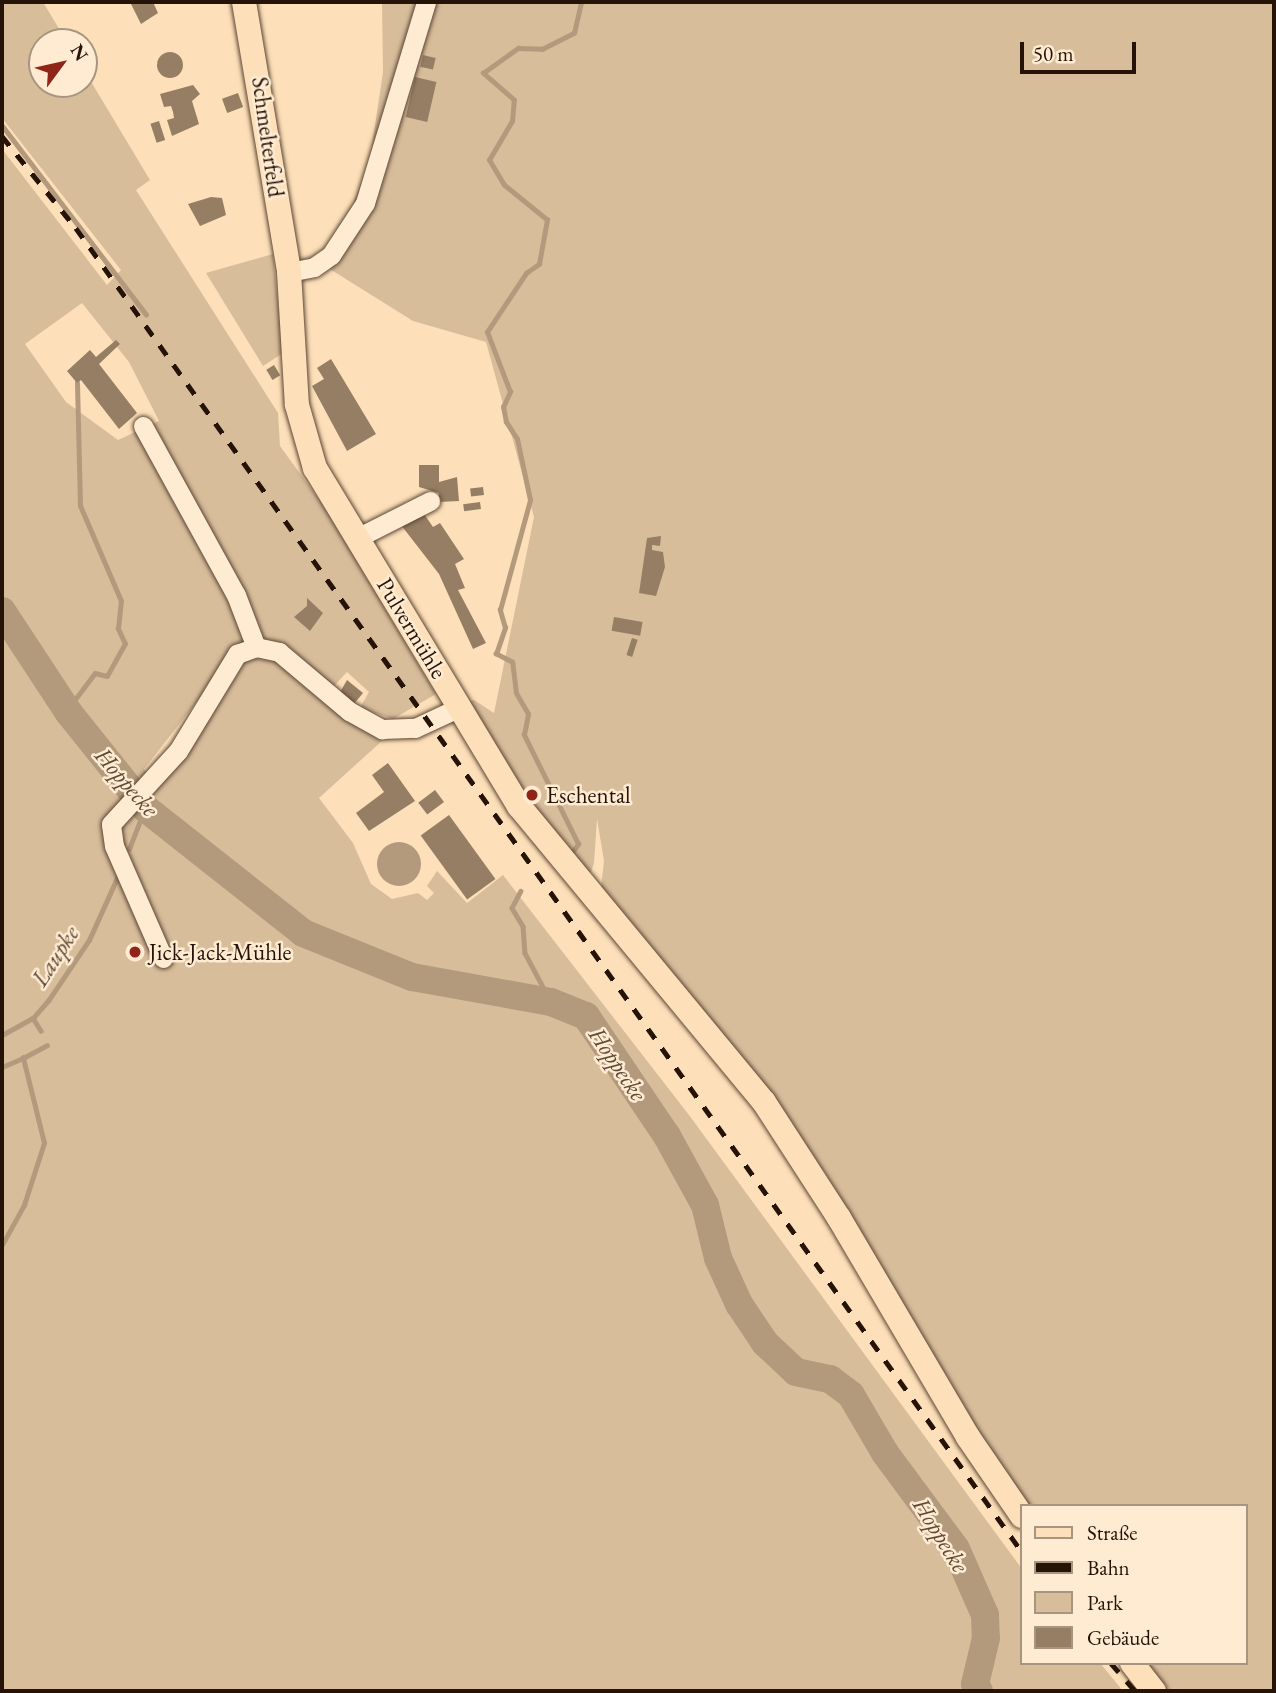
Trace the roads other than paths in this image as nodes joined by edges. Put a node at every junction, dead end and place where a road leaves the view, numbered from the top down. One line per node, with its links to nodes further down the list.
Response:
1 (244, 2): 3 (main road, Schmelterfeld)
2 (426, 2): 3 (street)
3 (289, 272): 6 (main road, Pulvermühle)
4 (143, 426): 7 (street)
5 (430, 500): 6 (street)
6 (357, 538): 8 (main road, Pulvermühle)
7 (256, 647): 8 (street); 9 (street)
8 (458, 708): 10 (main road, Pulvermühle)
9 (163, 958)
10 (1020, 1513)
11 (1134, 1665): 12 (main road)
12 (1154, 1691)

